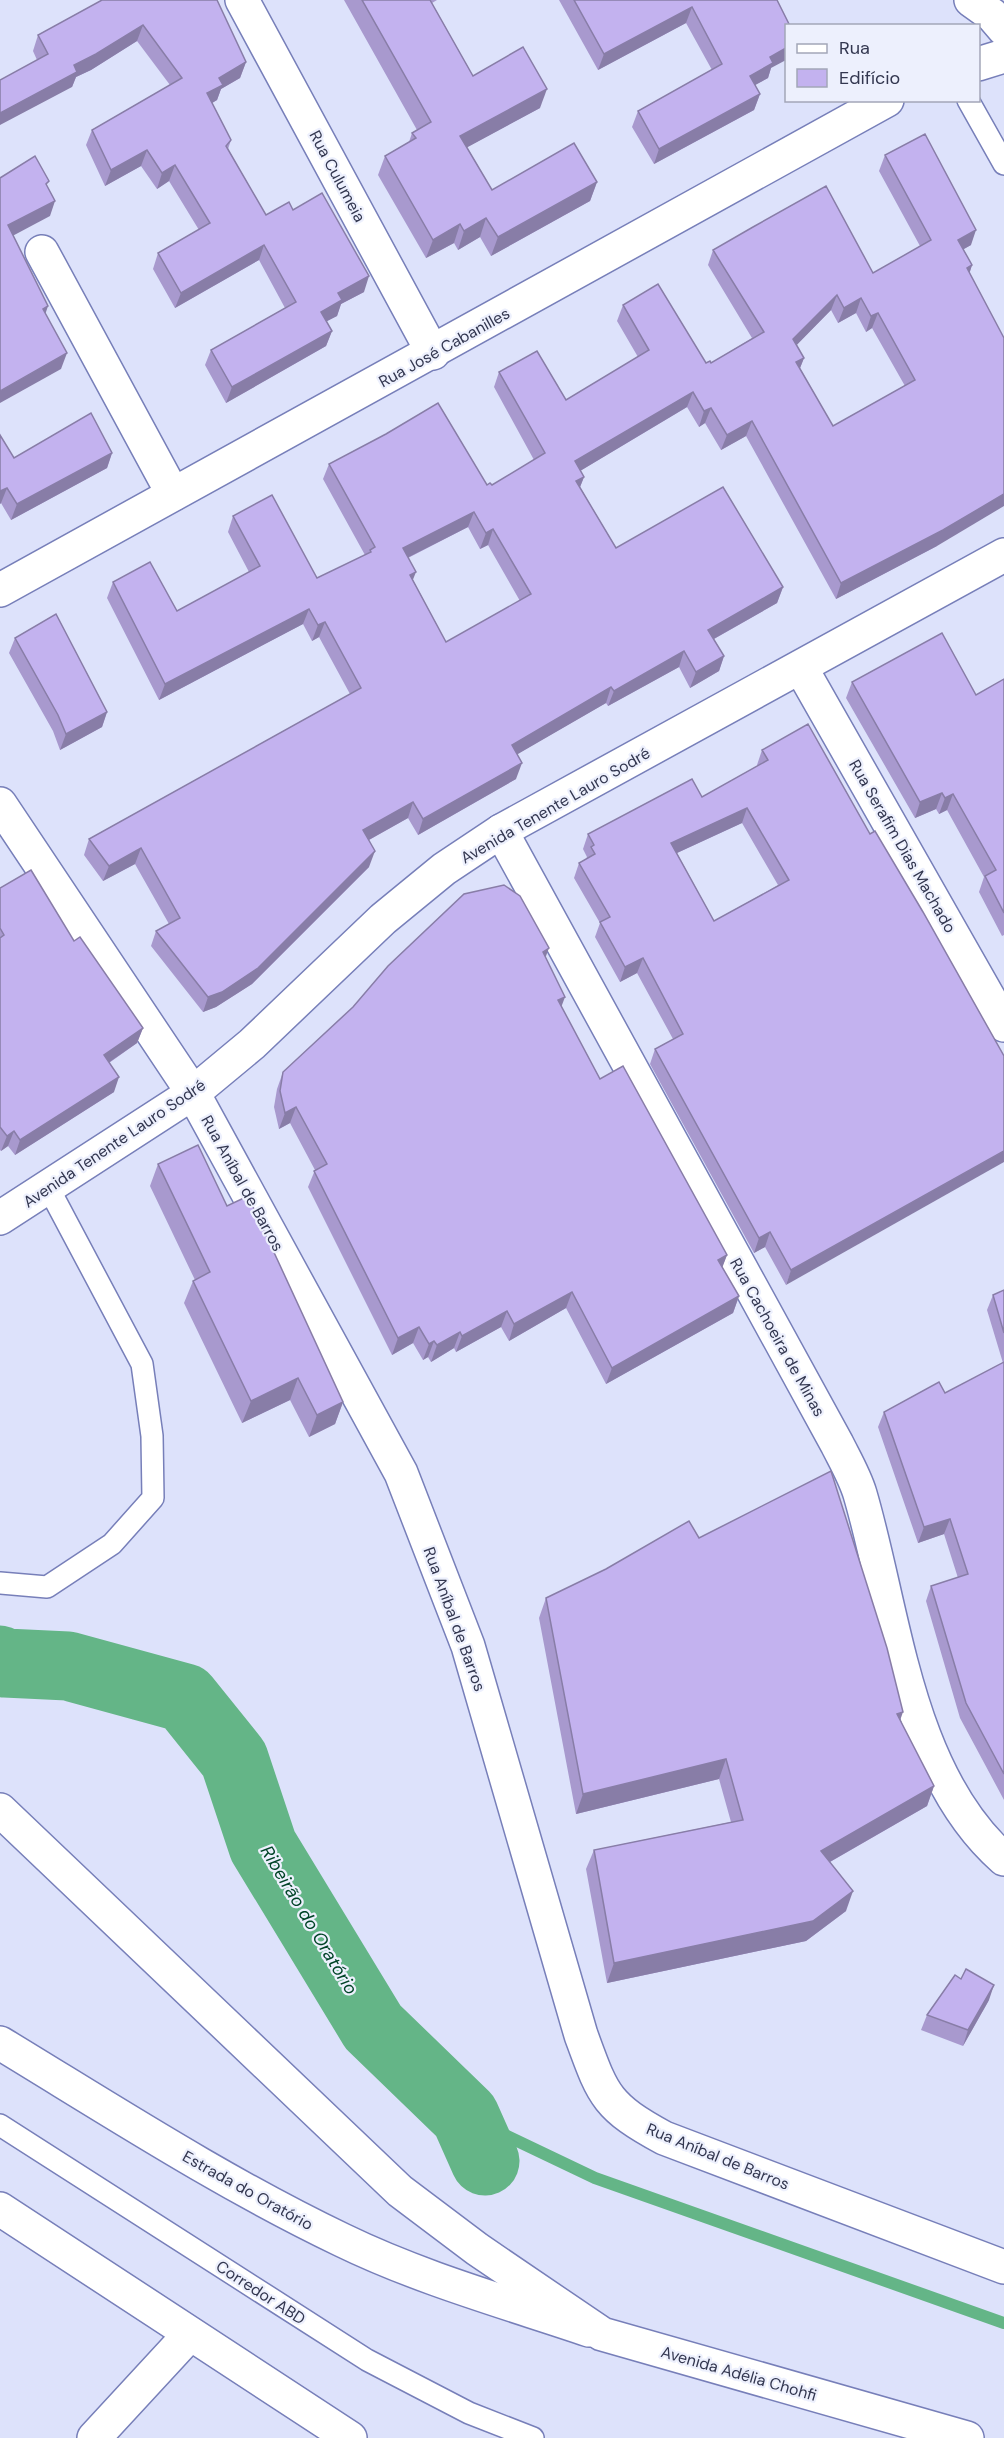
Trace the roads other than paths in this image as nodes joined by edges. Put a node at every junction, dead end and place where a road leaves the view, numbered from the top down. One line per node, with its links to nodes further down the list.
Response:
1 (242, 0): 10 (main road, Rua Culumeia)
2 (971, 0): 3 (main road)
3 (1004, 28)
4 (1004, 56): 5 (main road)
5 (980, 63)
6 (883, 102): 10 (main road, Rua José Cabanilles)
7 (969, 102): 8 (lane)
8 (1004, 164)
9 (42, 252): 11 (main road)
10 (433, 353): 11 (main road, Rua José Cabanilles)
11 (173, 494): 13 (main road, Rua José Cabanilles)
12 (1004, 555): 14 (main road, Avenida Tenente Lauro Sodré)
13 (0, 590)
14 (801, 668): 16 (main road, Avenida Tenente Lauro Sodré); 17 (main road, Rua Serafim Dias Machado)
15 (0, 804): 19 (main road, Rua Aníbal de Barros)
16 (501, 831): 19 (main road, Avenida Tenente Lauro Sodré); 24 (main road, Rua Cachoeira de Minas)
17 (991, 971): 18 (main road, Rua Serafim Dias Machado)
18 (1004, 1025)
19 (194, 1093): 20 (main road, Avenida Tenente Lauro Sodré); 28 (main road, Rua Aníbal de Barros)
20 (48, 1187): 21 (main road, Avenida Tenente Lauro Sodré); 22 (lane)
21 (0, 1218)
22 (0, 1582)
23 (0, 1810): 31 (main road)
24 (1004, 1859)
25 (0, 2043): 29 (main road, Estrada do Oratório)
26 (0, 2125): 34 (lane, Corredor ABD)
27 (0, 2209): 30 (main road)
28 (1004, 2267)
29 (512, 2304): 31 (main road, Avenida Adélia Chohfi)
30 (190, 2334): 32 (main road); 33 (main road)
31 (602, 2334): 35 (main road, Avenida Adélia Chohfi)
32 (94, 2438)
33 (350, 2438)
34 (533, 2438)
35 (967, 2438)

